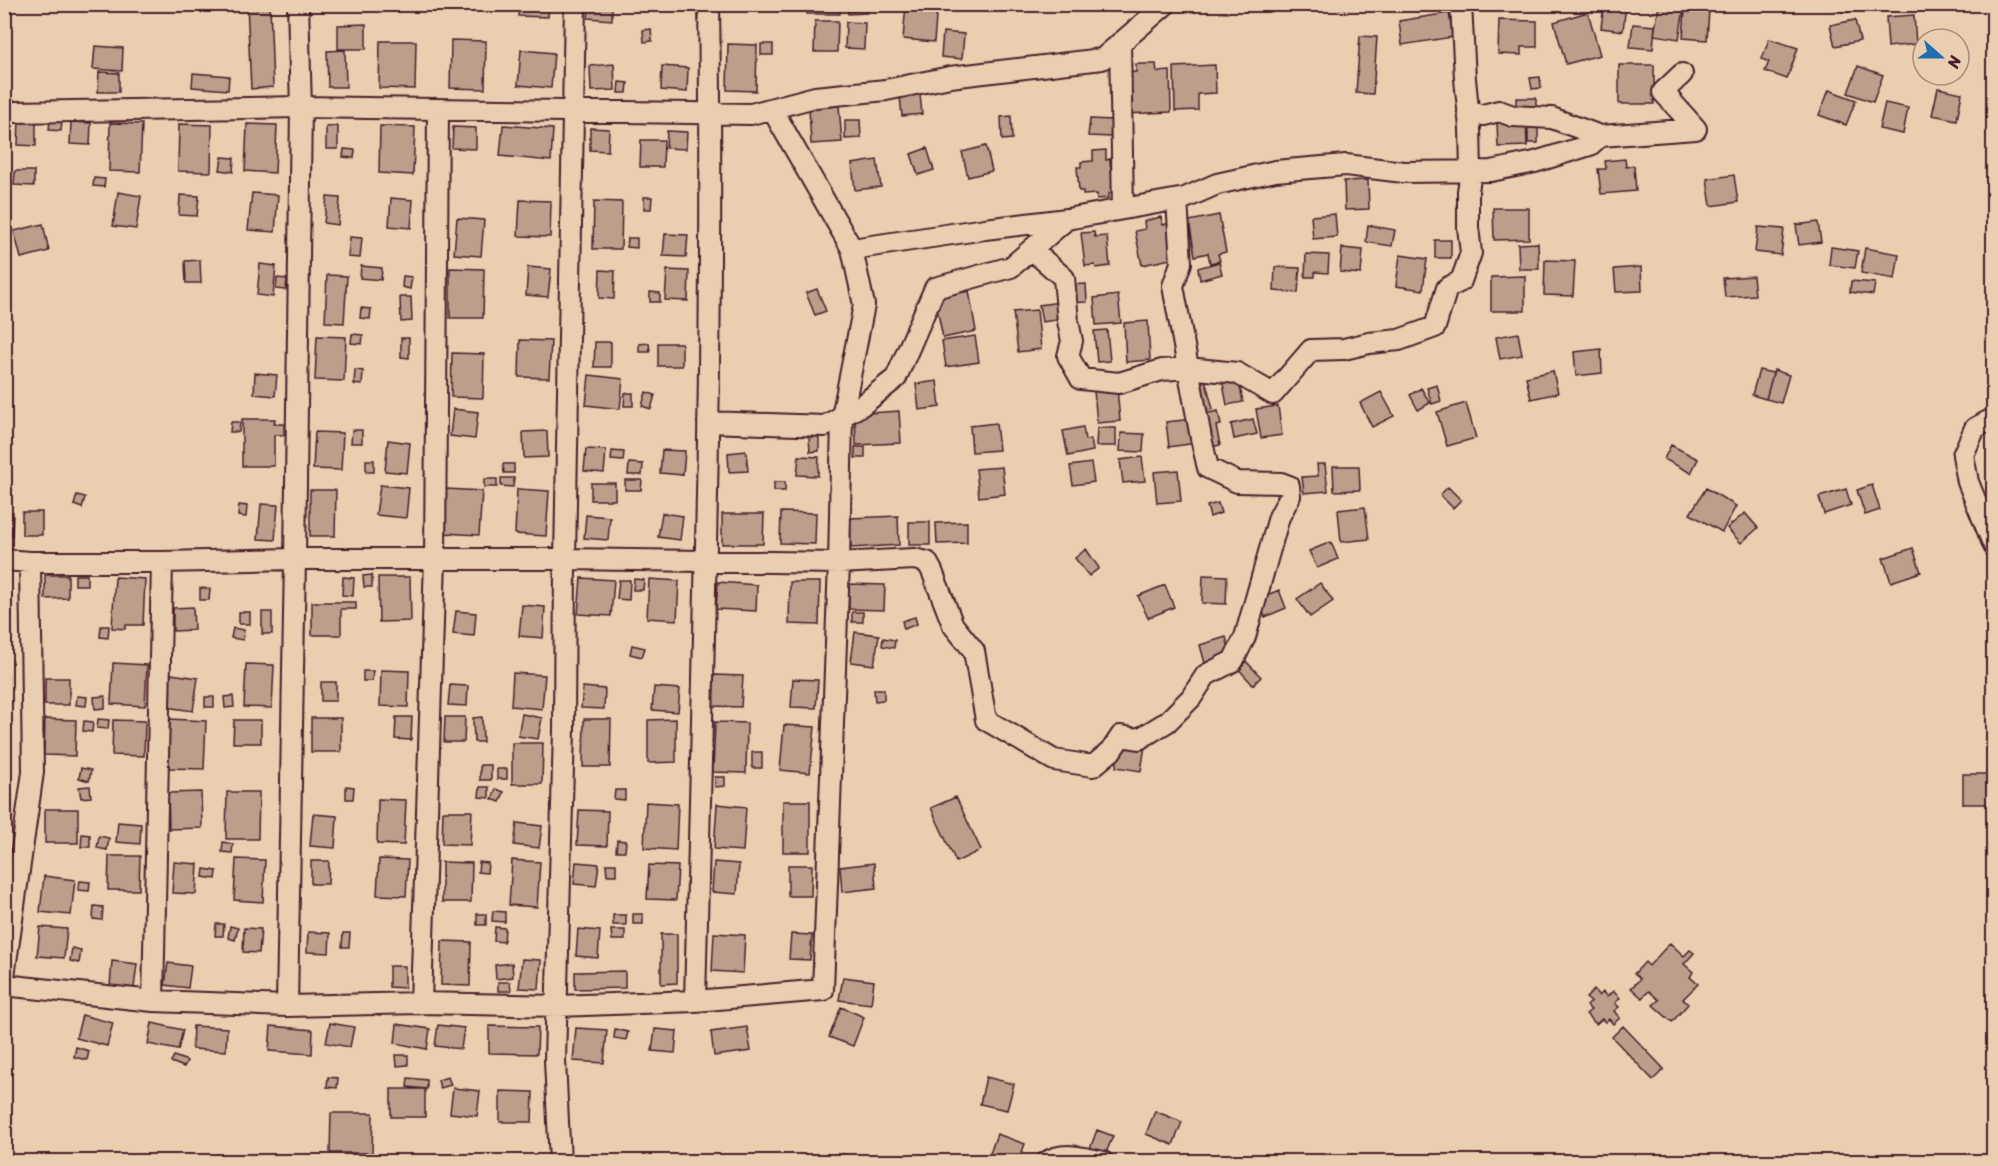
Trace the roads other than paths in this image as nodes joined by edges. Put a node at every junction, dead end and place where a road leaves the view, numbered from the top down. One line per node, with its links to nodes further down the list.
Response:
1 (298, 4): 8 (street)
2 (575, 4): 13 (street)
3 (709, 4): 14 (street)
4 (1166, 4): 6 (street)
5 (1461, 4): 12 (street)
6 (1120, 43): 9 (street); 18 (street)
7 (1682, 74): 15 (street)
8 (301, 107): 10 (street); 11 (street); 27 (street)
9 (772, 109): 14 (street); 20 (street)
10 (438, 110): 13 (street); 28 (street)
11 (15, 112)
12 (1468, 112): 15 (street); 16 (street)
13 (573, 113): 14 (street); 29 (street)
14 (710, 114): 25 (street)
15 (1600, 136): 16 (street)
16 (1471, 171): 17 (street); 22 (street)
17 (1177, 200): 18 (street); 22 (street)
18 (1123, 209): 19 (street)
19 (1067, 219): 20 (street); 21 (street)
20 (852, 249): 23 (street)
21 (1032, 250): 22 (street); 23 (street)
22 (1188, 368): 34 (street)
23 (842, 417): 25 (street); 34 (street)
24 (1994, 418): 26 (street)
25 (708, 422): 33 (street)
26 (1994, 546)
27 (295, 559): 28 (street); 32 (street); 40 (street)
28 (435, 559): 29 (street); 39 (street)
29 (565, 559): 33 (street); 41 (street)
30 (4, 560): 31 (street)
31 (30, 562): 32 (street); 35 (street)
32 (162, 562): 37 (street)
33 (706, 562): 34 (street); 38 (street)
34 (838, 563): 38 (street)
35 (4, 976)
36 (4, 986): 37 (street)
37 (153, 1001): 40 (street)
38 (695, 1001): 41 (street)
39 (421, 1003): 40 (street); 41 (street)
40 (287, 1006)
41 (557, 1006): 42 (street)
42 (560, 1161)
43 (1047, 1161): 44 (street)
44 (1103, 1161)

